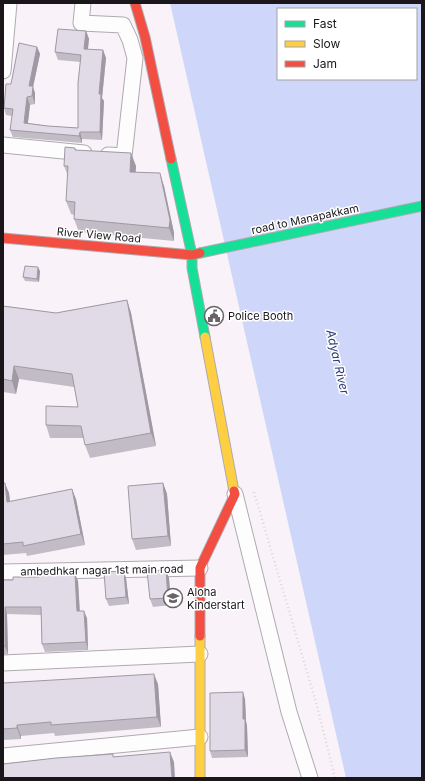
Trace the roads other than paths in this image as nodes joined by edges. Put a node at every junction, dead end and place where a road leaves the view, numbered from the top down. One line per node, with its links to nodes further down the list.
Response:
1 (9, 3): 4 (street)
2 (83, 3): 5 (street)
3 (135, 3): 8 (street)
4 (3, 71)
5 (3, 146)
6 (422, 206): 8 (street, road to Manapakkam)
7 (3, 238): 8 (street, River View Road)
8 (192, 255): 9 (street)
9 (235, 494): 10 (street); 17 (street)
10 (200, 568): 11 (street, ambedhkar nagar 1st main road); 12 (street)
11 (3, 572)
12 (200, 654): 13 (street); 14 (street)
13 (3, 663)
14 (200, 737): 15 (street); 16 (street)
15 (3, 756)
16 (200, 778)
17 (310, 778)

